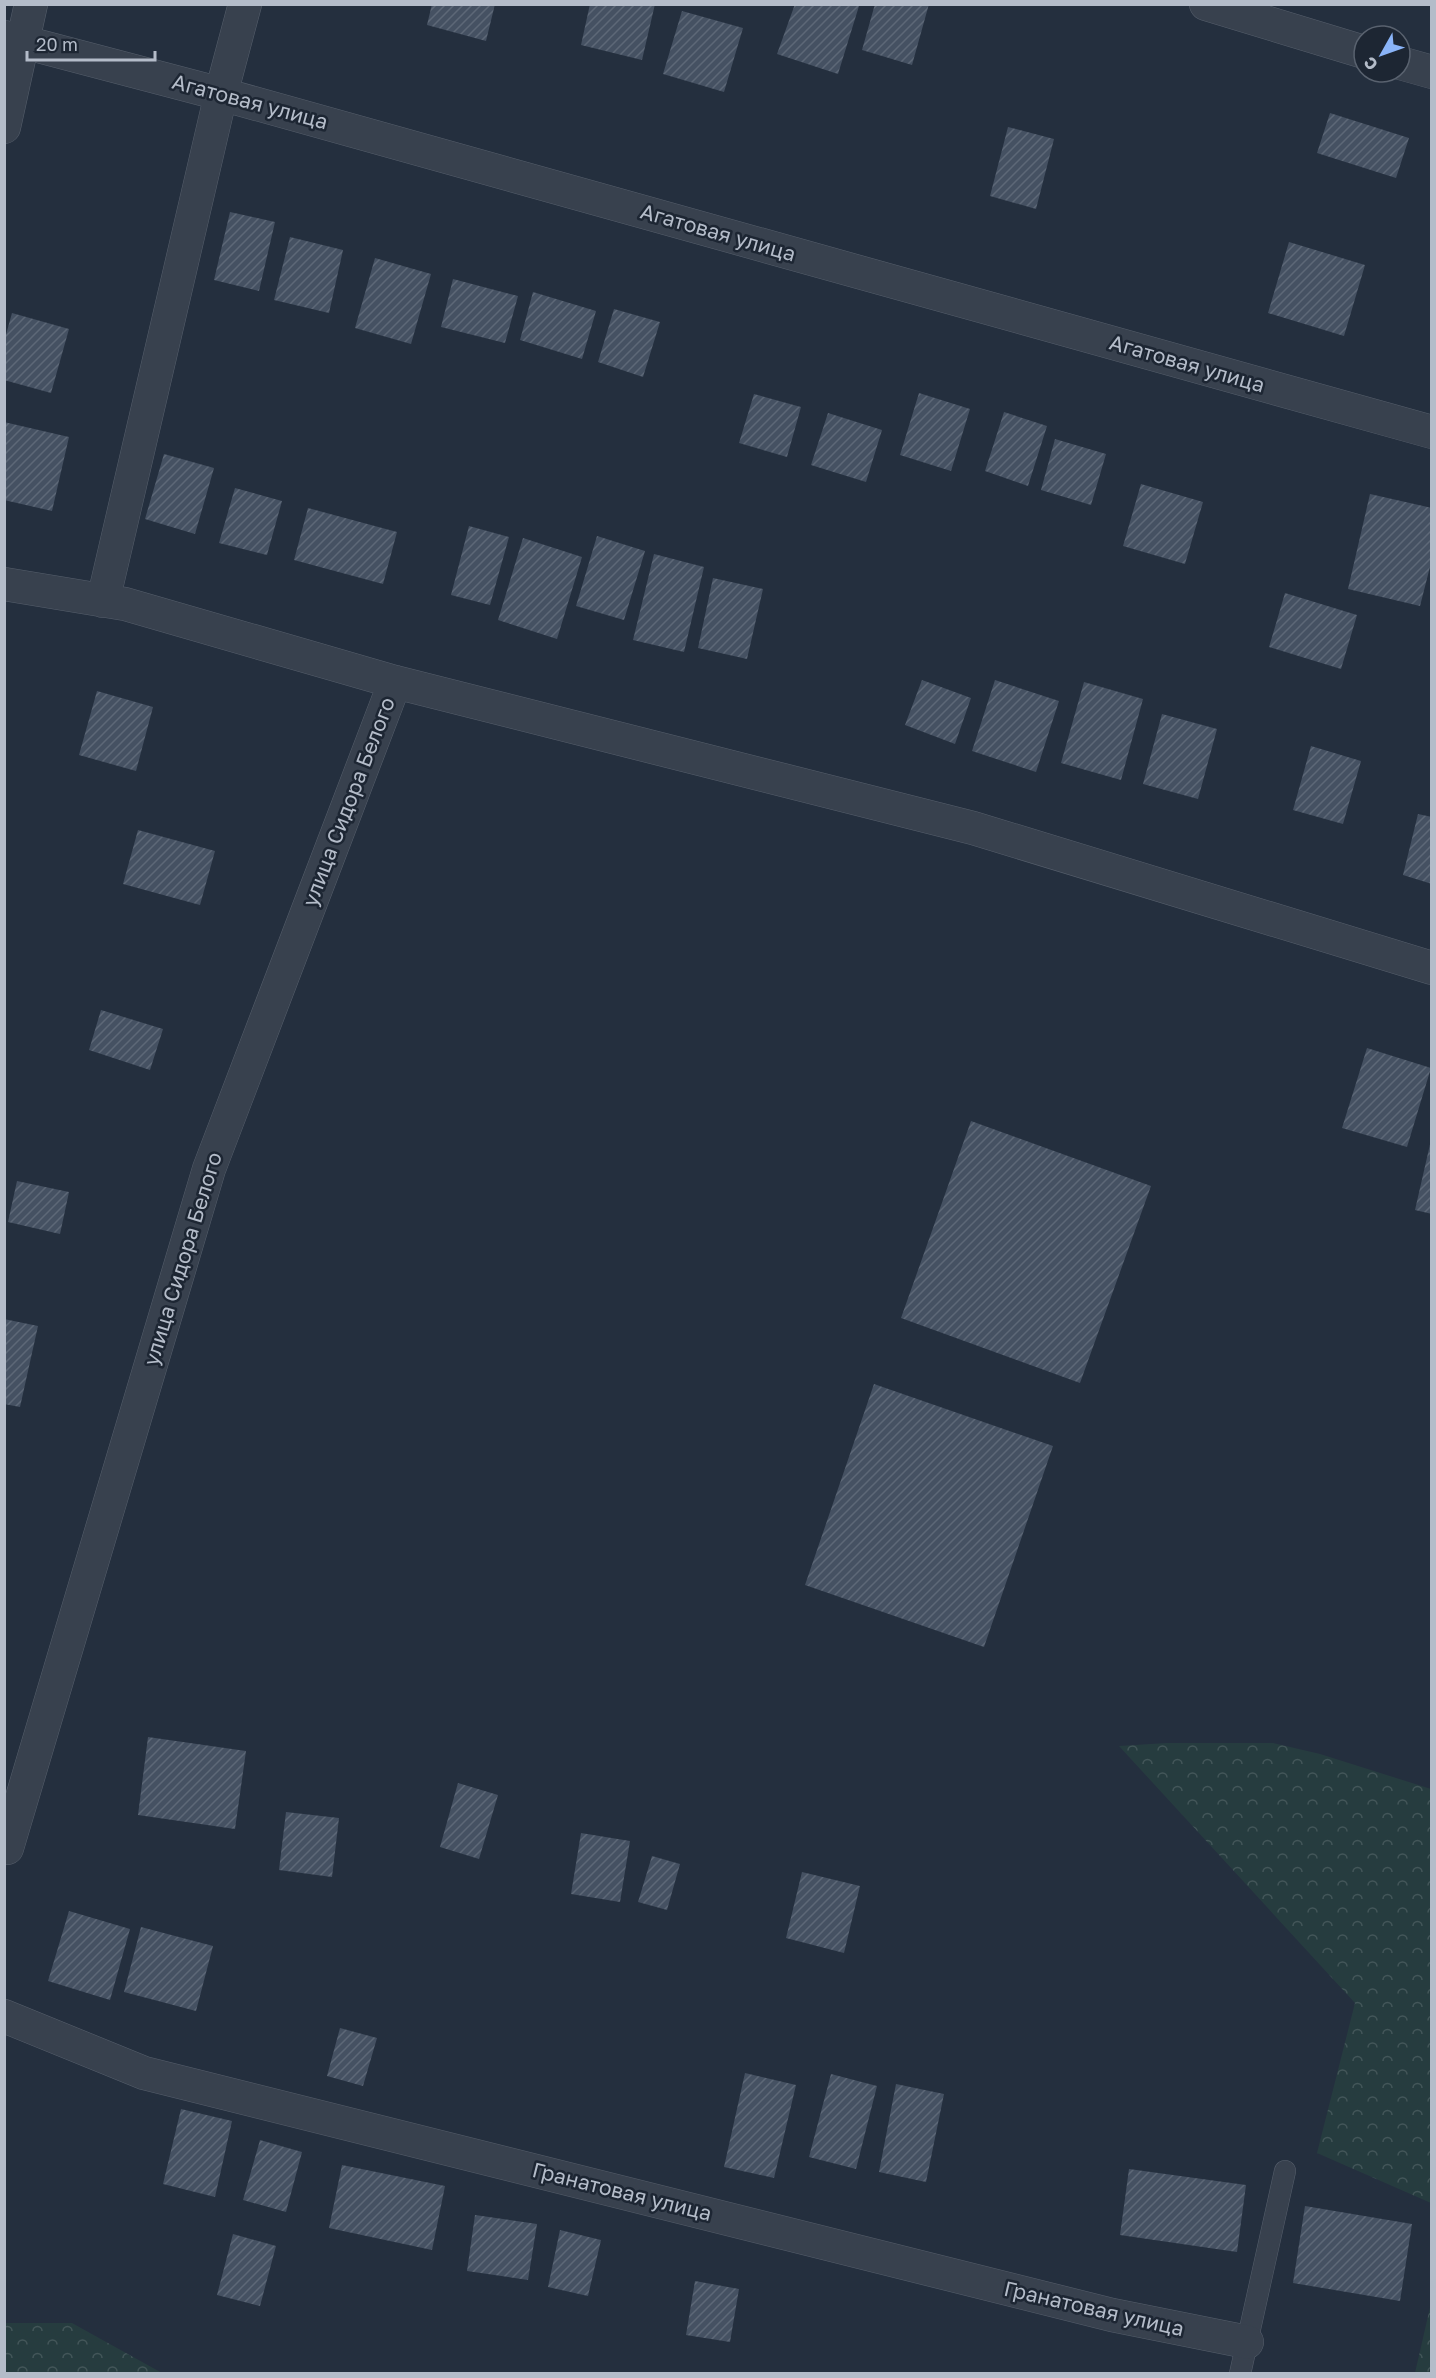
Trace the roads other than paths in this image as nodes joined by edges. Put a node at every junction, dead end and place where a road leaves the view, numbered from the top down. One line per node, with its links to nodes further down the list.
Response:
1 (31, 4): 4 (street)
2 (245, 4): 8 (street)
3 (1206, 4): 5 (street)
4 (13, 39): 8 (street, Агатовая улица); 9 (street)
5 (1352, 48)
6 (1412, 66): 7 (street)
7 (1431, 72)
8 (221, 94): 10 (street, Агатовая улица); 12 (street)
9 (4, 127)
10 (1431, 432)
11 (4, 584): 12 (street)
12 (104, 601): 13 (street)
13 (395, 682): 14 (street); 15 (street, улица Сидора Белого)
14 (1431, 968)
15 (7, 1848)
16 (4, 2016): 18 (street, Гранатовая улица)
17 (1285, 2171): 18 (lane)
18 (1244, 2358)

